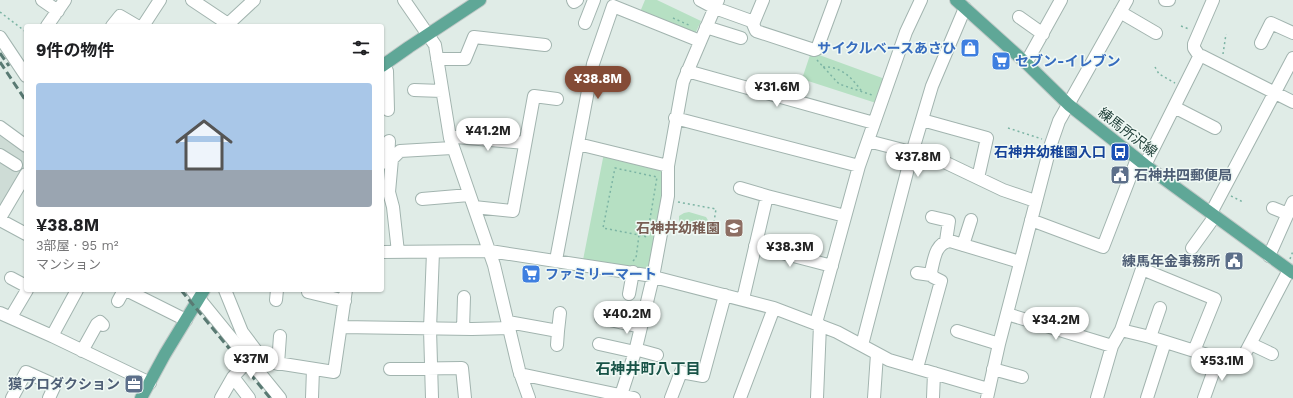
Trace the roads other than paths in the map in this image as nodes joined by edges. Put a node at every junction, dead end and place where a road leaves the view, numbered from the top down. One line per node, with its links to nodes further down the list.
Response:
1 (42, 0): 20 (street)
2 (65, 0): 20 (street)
3 (160, 0): 28 (street)
4 (192, 0): 29 (street)
5 (254, 0): 30 (street)
6 (404, 0): 35 (street)
7 (480, 0): 35 (main road)
8 (700, 0): 19 (street)
9 (763, 0): 23 (street)
10 (835, 0): 23 (street)
11 (920, 0): 59 (street)
12 (1061, 0): 34 (street)
13 (1127, 0): 21 (street)
14 (1164, 0): 15 (street)
15 (1169, 0)
16 (1213, 0): 41 (street)
17 (583, 3): 24 (street)
18 (960, 3): 44 (main road, 練馬所沢線); 58 (street)
19 (716, 4): 23 (street); 31 (street)
20 (58, 11): 25 (street)
21 (1120, 12): 32 (street); 54 (street)
22 (1019, 17): 34 (street)
23 (754, 22)
24 (585, 23)
25 (48, 24)
26 (114, 24): 27 (street)
27 (134, 24)
28 (144, 24)
29 (226, 24)
30 (228, 24)
31 (706, 27): 37 (street); 38 (street)
32 (1156, 33)
33 (1293, 33): 39 (street)
34 (1043, 34): 44 (street)
35 (428, 35): 43 (street); 45 (main road)
36 (0, 37): 48 (street)
37 (741, 38)
38 (700, 41): 47 (street); 66 (street)
39 (1261, 43)
40 (546, 45): 43 (street)
41 (1200, 58): 51 (street); 55 (street)
42 (1293, 58): 51 (street)
43 (437, 59): 50 (street)
44 (1026, 63): 54 (main road, 練馬所沢線)
45 (384, 65)
46 (384, 68): 56 (street)
47 (687, 71): 57 (street); 59 (street)
48 (24, 73)
49 (414, 90): 50 (street)
50 (442, 91): 64 (street)
51 (1275, 93): 53 (street); 86 (street)
52 (557, 99): 65 (street)
53 (1293, 102)
54 (1069, 105): 71 (main road, 練馬所沢線); 81 (street)
55 (1174, 107): 61 (street); 71 (street)
56 (388, 110)
57 (675, 118): 73 (street); 74 (street)
58 (922, 120): 68 (street); 76 (street)
59 (874, 123): 63 (street)
60 (0, 127): 67 (street)
61 (1215, 128)
62 (389, 141): 70 (street)
63 (868, 141): 68 (street); 74 (street)
64 (451, 143): 65 (street); 70 (street); 78 (street)
65 (525, 143): 83 (street)
66 (578, 144): 73 (street); 102 (street)
67 (24, 145)
68 (912, 153): 76 (street); 150 (street)
69 (0, 155): 72 (street)
70 (387, 161): 99 (street)
71 (1141, 162): 86 (main road, 練馬所沢線); 91 (street)
72 (16, 165)
73 (668, 166): 109 (street)
74 (859, 166): 87 (street)
75 (24, 177): 89 (street)
76 (978, 178): 81 (street)
77 (740, 188): 79 (street)
78 (469, 195): 80 (street); 83 (street)
79 (767, 196): 87 (street); 95 (street)
80 (422, 199)
81 (1035, 202): 91 (street)
82 (1293, 202): 85 (street)
83 (474, 207): 97 (street)
84 (1273, 208): 85 (street)
85 (1288, 214): 101 (street)
86 (1213, 215): 96 (street); 101 (main road, 練馬所沢線)
87 (845, 216): 104 (street)
88 (932, 217): 93 (street)
89 (0, 219): 92 (street)
90 (971, 220): 94 (street)
91 (1031, 220): 103 (street)
92 (24, 233)
93 (946, 241): 94 (street); 108 (street)
94 (963, 245): 103 (street)
95 (755, 246): 104 (street); 123 (street)
96 (1192, 248)
97 (490, 250): 100 (street); 102 (street); 134 (street)
98 (384, 252): 99 (street)
99 (398, 252): 100 (street)
100 (433, 252): 137 (street)
101 (1269, 256): 106 (main road, 練馬所沢線)
102 (556, 260): 105 (street)
103 (1020, 262): 128 (street)
104 (832, 266): 133 (street)
105 (629, 271): 109 (street); 119 (street)
106 (1292, 272): 148 (street)
107 (918, 273): 108 (street)
108 (931, 275): 161 (street)
109 (653, 277): 120 (street); 136 (street)
110 (11, 278): 111 (street)
111 (24, 285)
112 (25, 292): 129 (street)
113 (76, 292): 142 (street)
114 (124, 292): 124 (street)
115 (129, 292): 131 (street)
116 (226, 292): 160 (street)
117 (315, 292): 121 (street)
118 (198, 293): 131 (main road); 159 (street)
119 (629, 294)
120 (725, 295): 123 (street); 184 (street)
121 (345, 296): 135 (street)
122 (464, 297): 138 (street)
123 (743, 300): 125 (street)
124 (118, 301)
125 (774, 308): 133 (street); 185 (street)
126 (1160, 308): 144 (street)
127 (560, 313): 140 (street)
128 (1007, 314): 147 (street); 151 (street)
129 (5, 315): 142 (street)
130 (601, 318): 136 (street)
131 (186, 320): 170 (main road)
132 (103, 324): 152 (street)
133 (818, 324): 150 (street); 186 (street)
134 (509, 325): 138 (street); 140 (street); 167 (street)
135 (341, 327): 137 (street); 162 (street)
136 (641, 327): 153 (street)
137 (430, 329): 138 (street); 164 (street)
138 (463, 329)
139 (1121, 330): 144 (street); 151 (street); 154 (street)
140 (558, 331): 149 (street)
141 (957, 331): 147 (street)
142 (52, 336): 152 (street)
143 (280, 336): 160 (street)
144 (1150, 337): 145 (street)
145 (1165, 342): 154 (street); 190 (street)
146 (599, 344): 153 (street)
147 (999, 344): 165 (street)
148 (1251, 344): 157 (street); 158 (street)
149 (556, 345)
150 (862, 345): 156 (street)
151 (1112, 346): 189 (street)
152 (82, 351): 170 (street)
153 (635, 351): 155 (street); 172 (street)
154 (1194, 352): 158 (street)
155 (657, 354)
156 (877, 354): 161 (street); 187 (street)
157 (1272, 354)
158 (1218, 359): 191 (street)
159 (249, 360): 168 (street); 178 (street)
160 (278, 364): 162 (street)
161 (917, 368): 166 (street)
162 (313, 369): 179 (street)
163 (390, 369): 164 (street)
164 (431, 369): 180 (street); 181 (street)
165 (993, 369): 169 (street); 171 (street)
166 (934, 373): 171 (street); 188 (street)
167 (520, 374): 172 (street); 182 (street)
168 (233, 377): 176 (street); 177 (street)
169 (1022, 377)
170 (150, 383): 175 (main road)
171 (987, 394)
172 (620, 397): 183 (street)
173 (12, 398): 174 (street)
174 (49, 398)
175 (141, 398)
176 (221, 398)
177 (249, 398)
178 (280, 398)
179 (312, 398)
180 (432, 398)
181 (465, 398)
182 (529, 398)
183 (634, 398)
184 (672, 398)
185 (740, 398)
186 (818, 398)
187 (874, 398)
188 (933, 398)
189 (1097, 398)
190 (1147, 398)
191 (1204, 398)

